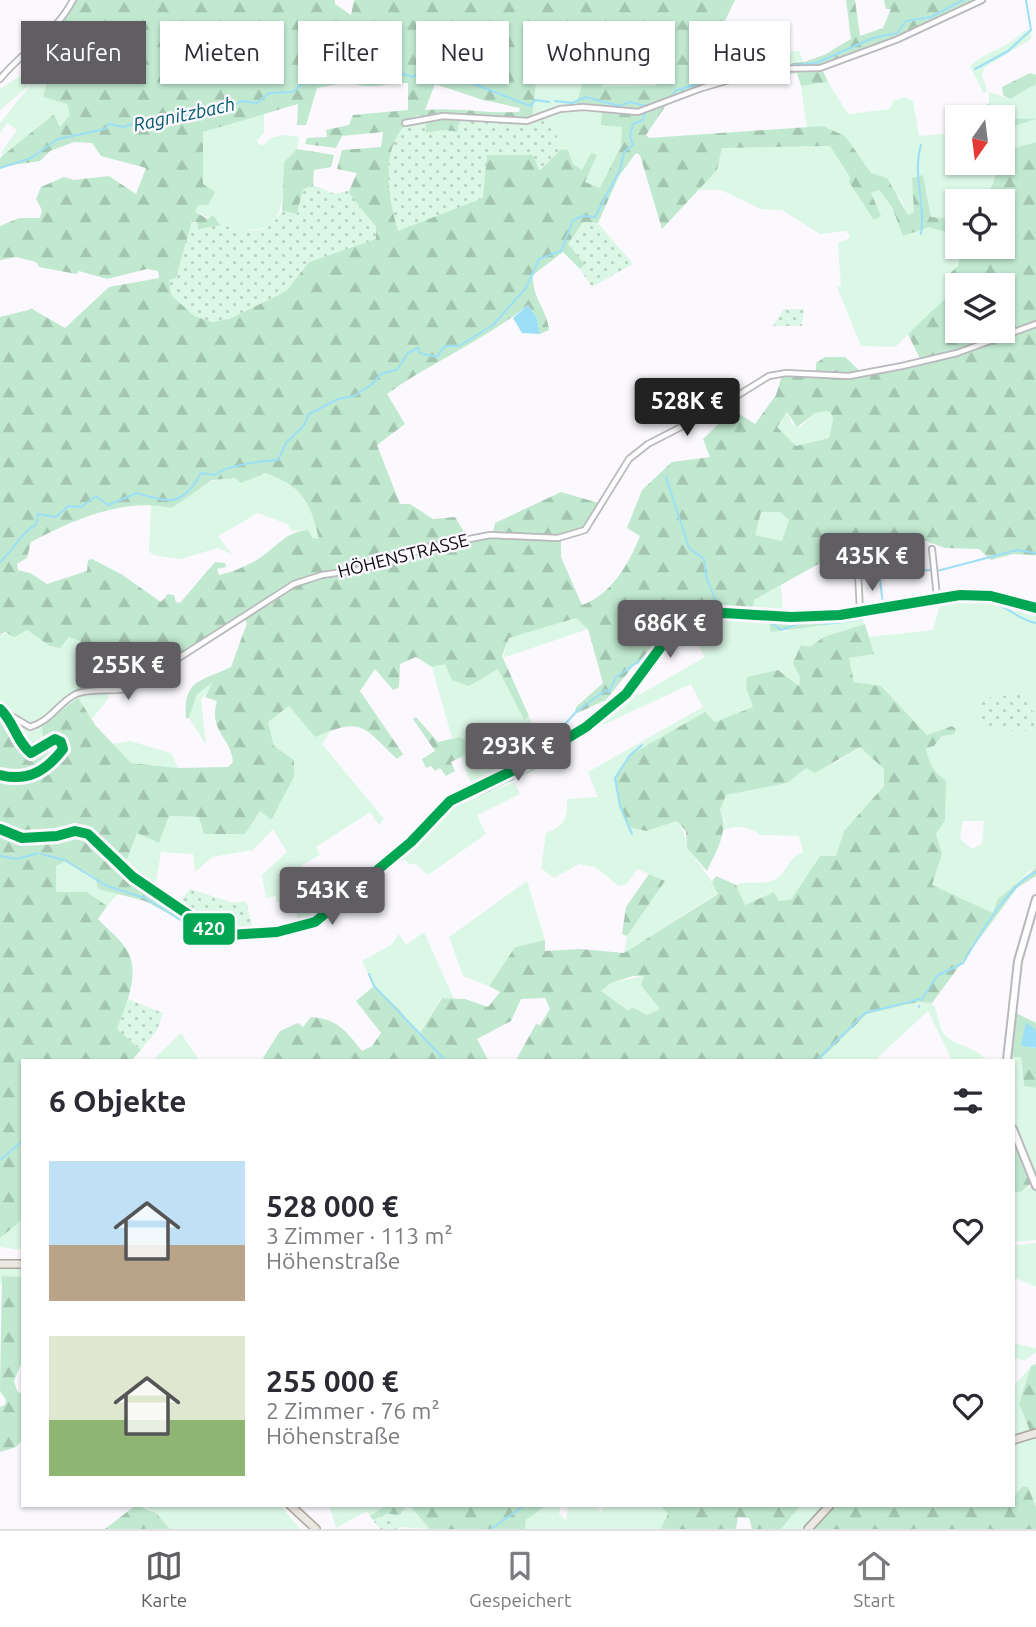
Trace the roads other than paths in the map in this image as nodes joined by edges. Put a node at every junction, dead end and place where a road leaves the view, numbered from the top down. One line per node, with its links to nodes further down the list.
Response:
1 (74, 0): 3 (street)
2 (982, 0): 4 (street)
3 (0, 79)
4 (405, 122)
5 (1036, 324): 12 (street, HÖHENSTRASSE)
6 (932, 549): 8 (street)
7 (877, 569): 10 (street)
8 (937, 598): 9 (main road); 10 (main road)
9 (1036, 608)
10 (860, 612): 14 (main road)
11 (0, 709): 12 (main road, HÖHENSTRASSE)
12 (7, 714): 13 (main road)
13 (0, 775)
14 (0, 829)
15 (1036, 899): 16 (street)
16 (1007, 1059)
17 (1015, 1134): 18 (street)
18 (1036, 1186)
19 (0, 1264): 20 (main road)
20 (21, 1264)
21 (1036, 1433): 22 (main road)
22 (1015, 1439)
23 (292, 1507): 25 (main road)
24 (828, 1507): 26 (main road)
25 (313, 1528)
26 (808, 1529)

